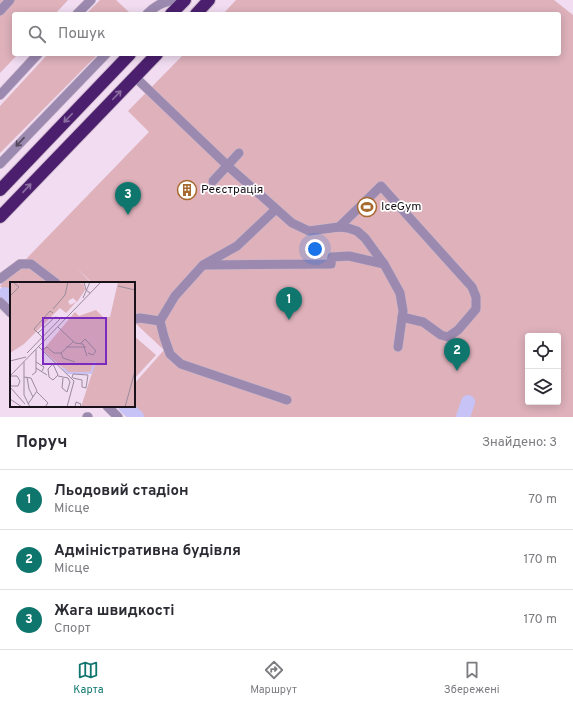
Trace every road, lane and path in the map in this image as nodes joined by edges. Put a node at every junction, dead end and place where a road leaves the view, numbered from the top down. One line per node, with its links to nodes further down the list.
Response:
1 (10, 0): 7 (street)
2 (91, 0): 8 (street)
3 (174, 0): 6 (street)
4 (185, 0): 10 (highway)
5 (209, 0): 11 (highway)
6 (163, 1): 9 (street)
7 (0, 10)
8 (79, 12)
9 (149, 12)
10 (173, 12)
11 (198, 12)
12 (36, 56): 17 (street)
13 (104, 56): 19 (street, one-way to 19)
14 (128, 56): 22 (highway, one-way to 22)
15 (155, 56): 16 (highway)
16 (135, 77): 20 (street); 24 (highway, one-way to 16)
17 (0, 95)
18 (239, 153): 20 (street)
19 (0, 164)
20 (228, 165): 21 (street); 23 (street)
21 (214, 181)
22 (1, 186)
23 (276, 209): 25 (street); 27 (street)
24 (0, 217)
25 (339, 227): 26 (street); 32 (street)
26 (384, 264): 27 (street); 32 (street)
27 (203, 265): 34 (street)
28 (0, 279): 29 (street)
29 (55, 282)
30 (0, 302): 31 (street)
31 (10, 312)
32 (402, 317): 35 (street)
33 (135, 319): 34 (street)
34 (160, 321): 36 (street)
35 (398, 347)
36 (287, 400)
37 (108, 407): 38 (street)
38 (116, 416)

